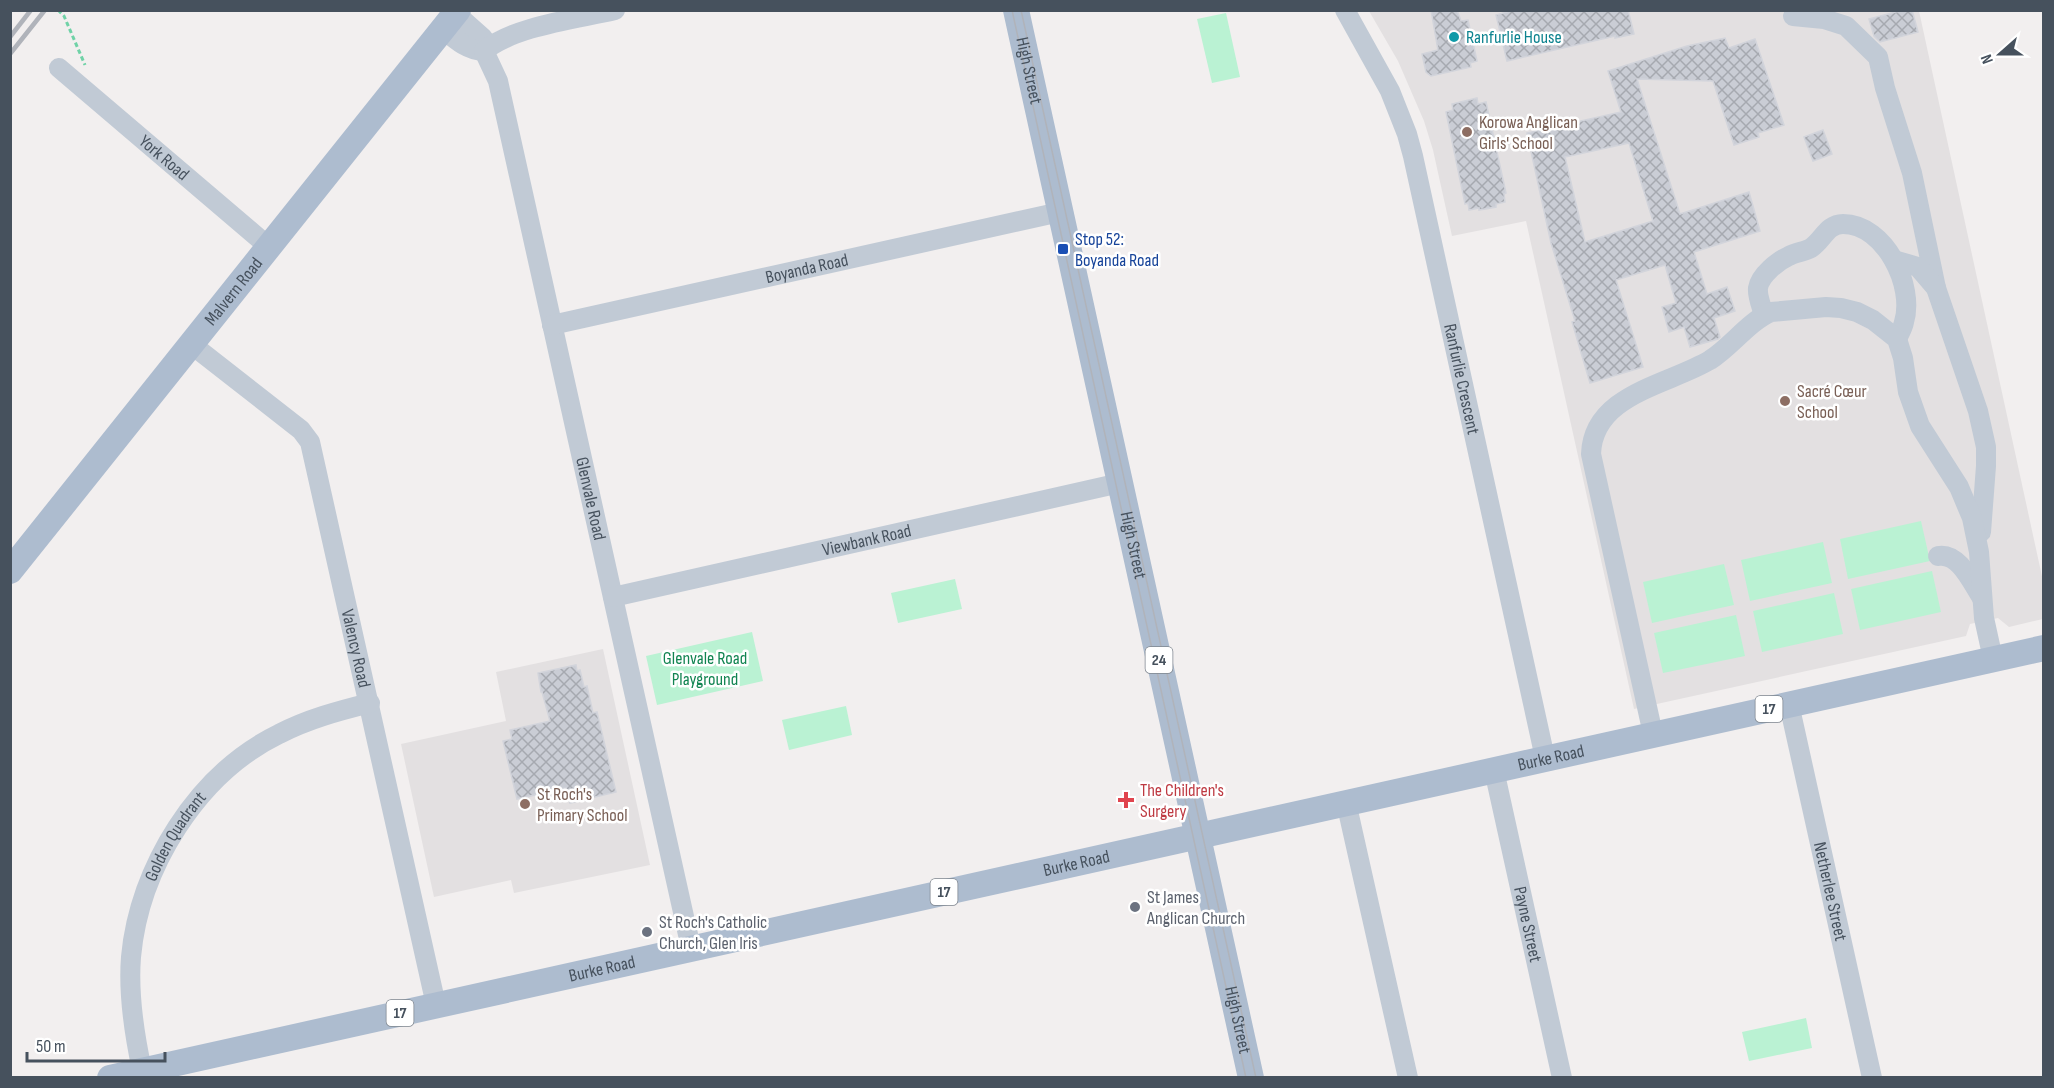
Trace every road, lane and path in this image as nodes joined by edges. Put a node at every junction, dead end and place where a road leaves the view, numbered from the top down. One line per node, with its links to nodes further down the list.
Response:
1 (58, 10): 9 (path)
2 (615, 10): 7 (street)
3 (1016, 10): 10 (main road, High Street / 24)
4 (1345, 10): 29 (street, Ranfurlie Crescent)
5 (1793, 16): 13 (street)
6 (452, 18): 7 (street); 11 (main road, Malvern Road)
7 (484, 51): 15 (street, Glenvale Road)
8 (59, 68): 9 (street, York Road)
9 (88, 93): 11 (street, York Road)
10 (1060, 212): 15 (street, Boyanda Road); 18 (main road, High Street / 24)
11 (269, 247): 17 (main road, Malvern Road)
12 (1894, 260): 13 (street); 14 (street); 16 (street)
13 (1936, 288): 19 (street)
14 (1764, 315): 16 (street); 28 (street)
15 (552, 325): 22 (street, Glenvale Road)
16 (1897, 339): 19 (street)
17 (191, 344): 21 (main road, Malvern Road); 26 (street, Valency Road)
18 (1120, 483): 22 (street, Viewbank Road); 32 (main road, High Street / 24)
19 (1979, 552): 23 (street)
20 (1938, 556): 23 (street)
21 (13, 562)
22 (613, 597): 33 (street, Glenvale Road)
23 (1982, 598): 25 (street)
24 (2043, 648): 25 (main road, Burke Road / 17)
25 (1993, 659): 27 (main road, Burke Road / 17)
26 (370, 703): 34 (street, Valency Road); 35 (street, Golden Quadrant)
27 (1789, 704): 28 (main road, Burke Road / 17); 40 (street, Netherlee Street)
28 (1653, 734): 29 (main road, Burke Road / 17)
29 (1545, 758): 30 (main road, Burke Road / 17)
30 (1494, 770): 31 (main road, Burke Road / 17); 39 (street, Payne Street)
31 (1346, 802): 32 (main road, Burke Road / 17); 38 (street)
32 (1198, 836): 33 (main road, Burke Road / 17); 37 (main road, High Street / 24)
33 (691, 948): 34 (main road, Burke Road / 17)
34 (436, 1005): 35 (main road, Burke Road / 17)
35 (142, 1070): 36 (main road, Burke Road / 17)
36 (110, 1077)
37 (1251, 1077)
38 (1408, 1077)
39 (1562, 1077)
40 (1872, 1077)

